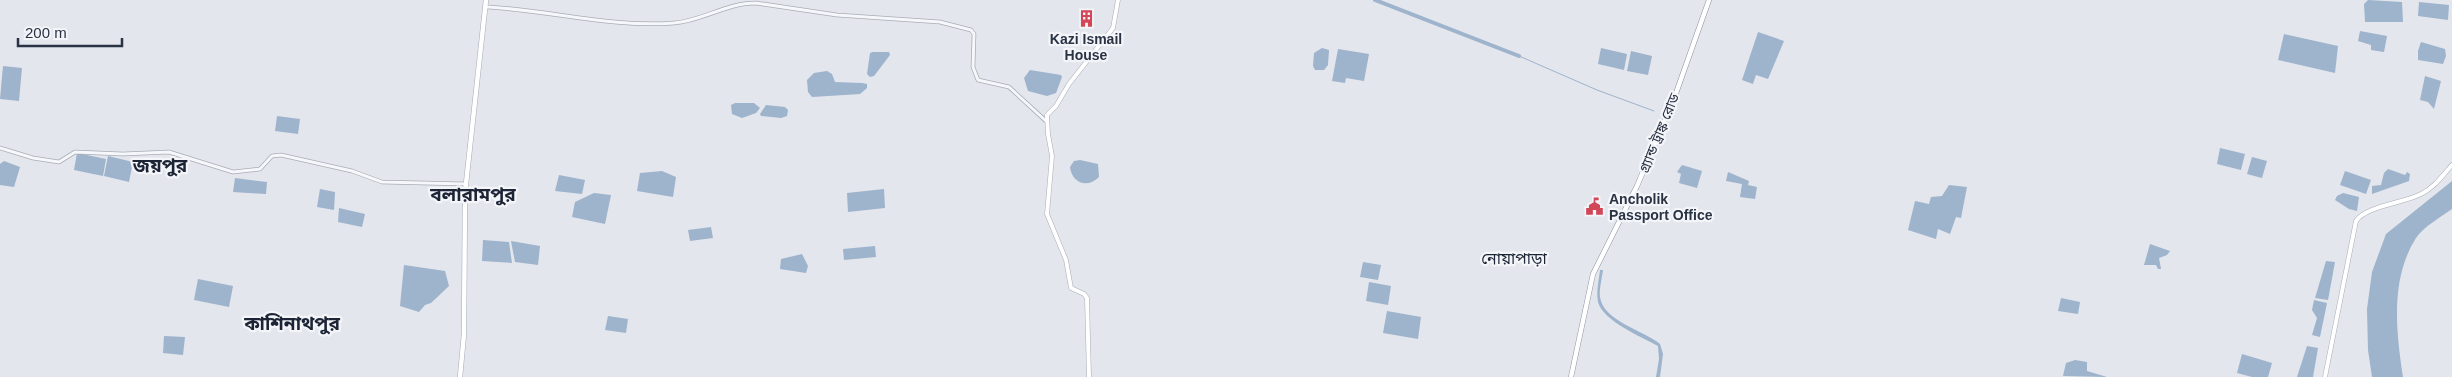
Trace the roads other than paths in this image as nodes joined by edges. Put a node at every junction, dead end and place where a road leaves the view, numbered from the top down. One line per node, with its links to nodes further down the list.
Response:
1 (486, 0): 4 (main road)
2 (1118, 0): 5 (main road)
3 (1708, 0): 11 (main road, গ্র্যান্ড ট্রাঙ্ক রোড)
4 (486, 7): 5 (street); 8 (main road)
5 (1046, 121): 10 (main road)
6 (0, 148): 8 (street)
7 (2452, 165): 12 (main road)
8 (466, 184): 9 (main road)
9 (460, 377)
10 (1089, 377)
11 (1571, 377)
12 (2325, 377)

